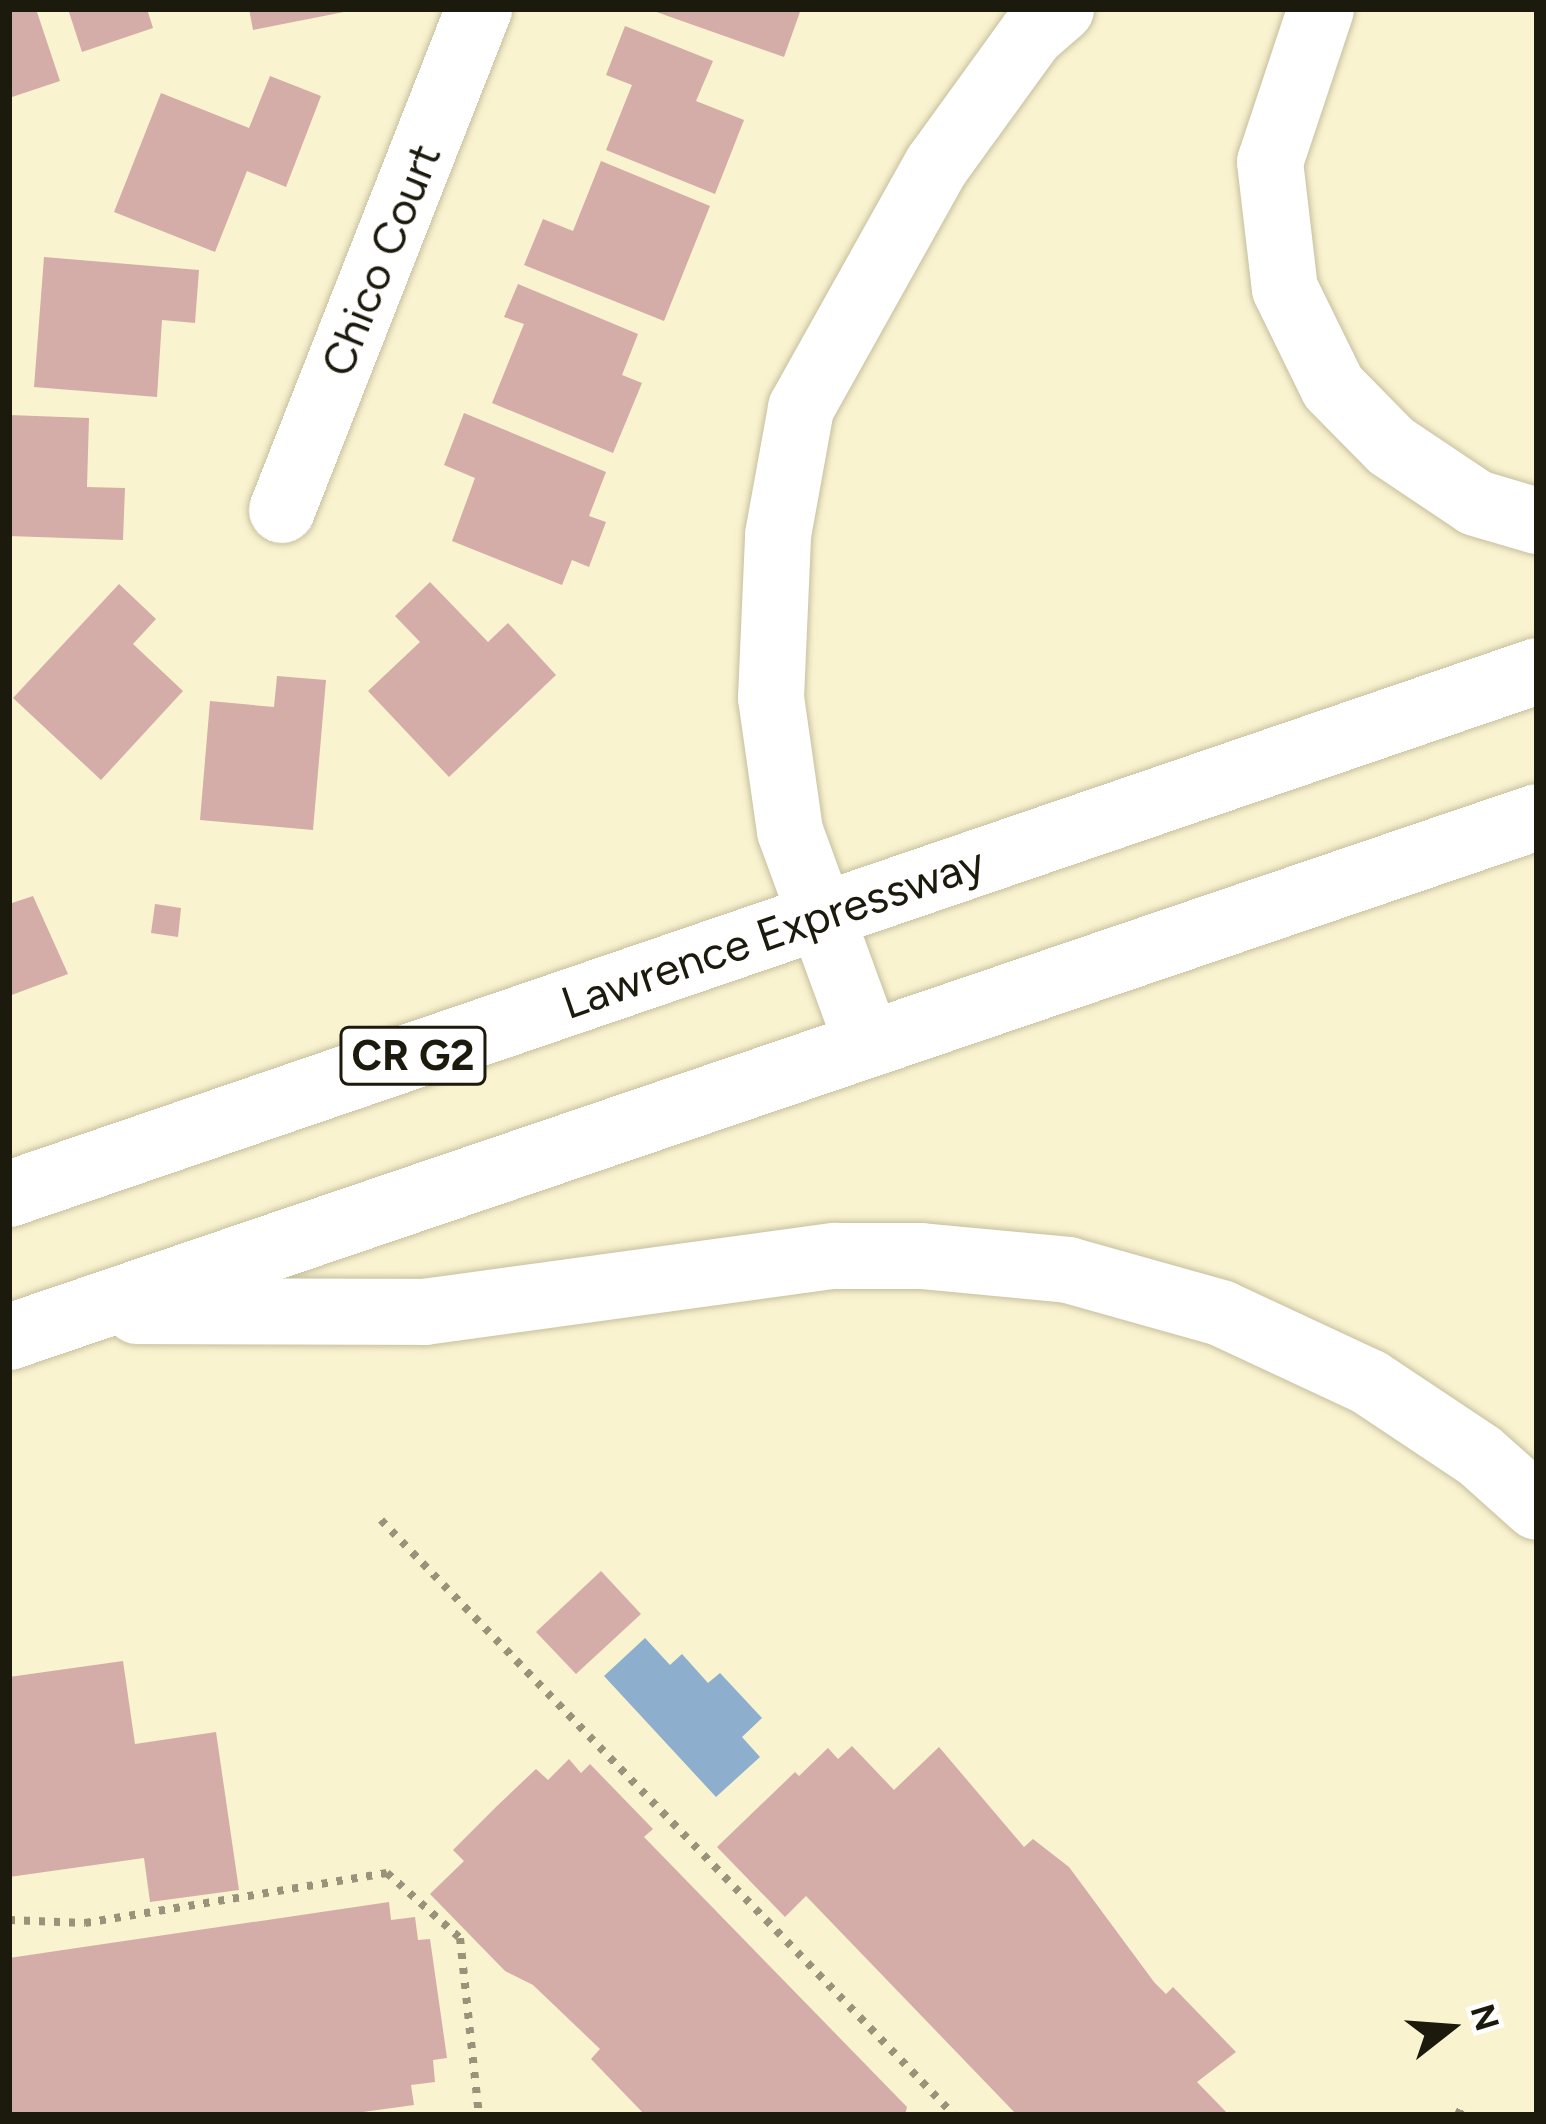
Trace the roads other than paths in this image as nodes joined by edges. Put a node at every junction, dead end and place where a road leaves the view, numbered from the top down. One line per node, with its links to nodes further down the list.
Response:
1 (479, 9): 4 (main road, Chico Court)
2 (1061, 9): 8 (main road)
3 (1321, 9): 5 (main road)
4 (282, 510)
5 (1537, 521)
6 (1537, 671): 8 (main road, Lawrence Expressway / CR G2)
7 (1537, 817): 9 (main road)
8 (818, 917): 9 (main road); 10 (main road, Lawrence Expressway / CR G2)
9 (866, 1040): 11 (main road)
10 (9, 1194)
11 (86, 1311): 12 (main road); 13 (main road)
12 (9, 1337)
13 (1537, 1507)

